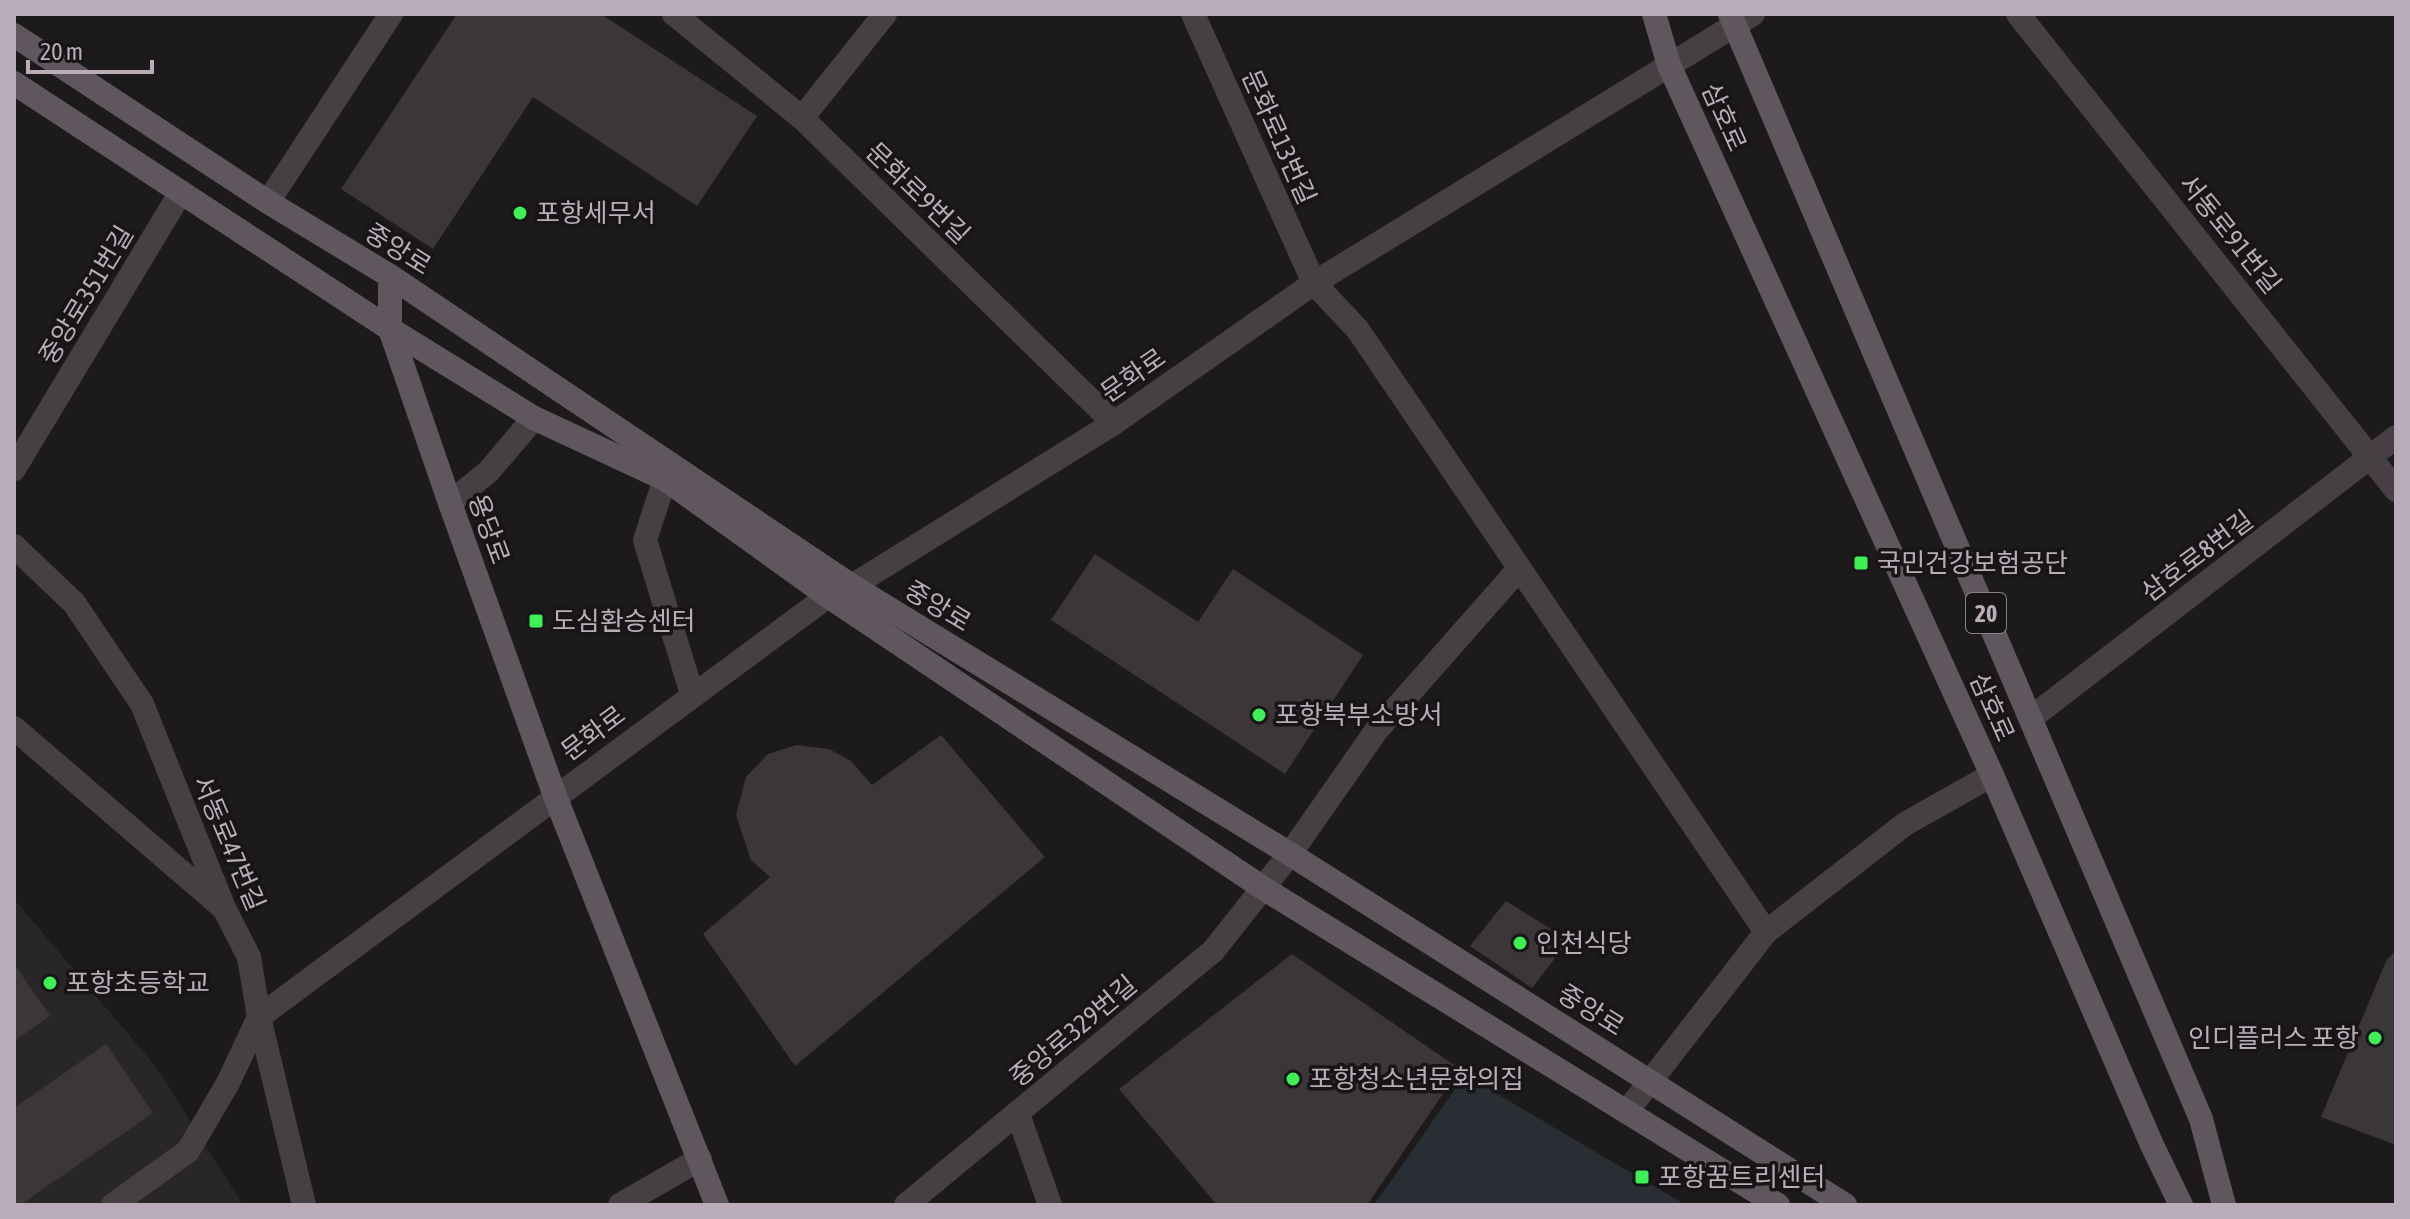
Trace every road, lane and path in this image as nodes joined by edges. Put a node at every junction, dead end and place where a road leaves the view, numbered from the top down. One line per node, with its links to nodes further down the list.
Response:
1 (391, 14): 13 (street)
2 (674, 14): 11 (street, 문화로9번길)
3 (885, 14): 11 (street)
4 (1193, 14): 15 (street, 문화로13번길)
5 (1654, 14): 9 (main road, 삼호로)
6 (2018, 14): 20 (street, 서동로91번길)
7 (1739, 18): 9 (street, 문화로); 30 (main road, 삼호로 / 20)
8 (14, 35): 13 (main road, 중앙로)
9 (1669, 65): 15 (street, 문화로); 32 (main road, 삼호로 / 20)
10 (14, 83): 12 (main road, 중앙로)
11 (802, 118): 18 (street, 문화로9번길)
12 (181, 192): 16 (main road, 중앙로); 21 (street, 중앙로351번길)
13 (268, 202): 14 (main road, 중앙로)
14 (390, 276): 16 (main road, 용당로); 27 (main road, 중앙로)
15 (1314, 283): 18 (street, 문화로); 26 (street, 문화로13번길)
16 (390, 329): 17 (main road, 중앙로); 24 (main road, 용당로)
17 (534, 418): 22 (main road, 중앙로); 24 (street)
18 (1114, 423): 27 (street, 문화로)
19 (2396, 437): 20 (street, 삼호로8번길)
20 (2372, 458): 23 (street, 서동로91번길); 30 (street, 삼호로8번길)
21 (14, 469)
22 (665, 479): 28 (main road, 중앙로); 29 (street)
23 (2396, 490)
24 (450, 503): 33 (main road, 용당로)
25 (14, 546): 36 (street, 서동로47번길)
26 (1518, 570): 34 (street, 중앙로329번길); 37 (street, 문화로13번길)
27 (852, 586): 28 (street, 문화로); 34 (main road, 중앙로)
28 (828, 596): 29 (street, 문화로); 35 (main road, 중앙로)
29 (692, 694): 33 (street, 문화로)
30 (2031, 718): 52 (main road, 삼호로 / 20)
31 (14, 728): 36 (street)
32 (1992, 775): 37 (street); 51 (main road, 삼호로 / 20)
33 (555, 796): 38 (street); 42 (main road, 용당로)
34 (1290, 854): 35 (street, 중앙로329번길); 39 (main road, 중앙로)
35 (1263, 888): 40 (main road, 중앙로); 41 (street, 중앙로329번길)
36 (224, 908): 38 (street, 서동로47번길)
37 (1766, 932): 39 (street)
38 (259, 1017): 43 (street); 44 (street, 서동로47번길)
39 (1651, 1081): 40 (street); 50 (main road, 중앙로)
40 (1628, 1110): 49 (main road, 중앙로)
41 (1018, 1114): 47 (street, 중앙로329번길); 48 (street)
42 (700, 1159): 45 (street); 46 (main road, 용당로)
43 (113, 1205)
44 (304, 1205)
45 (620, 1205)
46 (717, 1205)
47 (906, 1205)
48 (1050, 1205)
49 (1778, 1205)
50 (1845, 1205)
51 (2181, 1205)
52 (2224, 1205)

